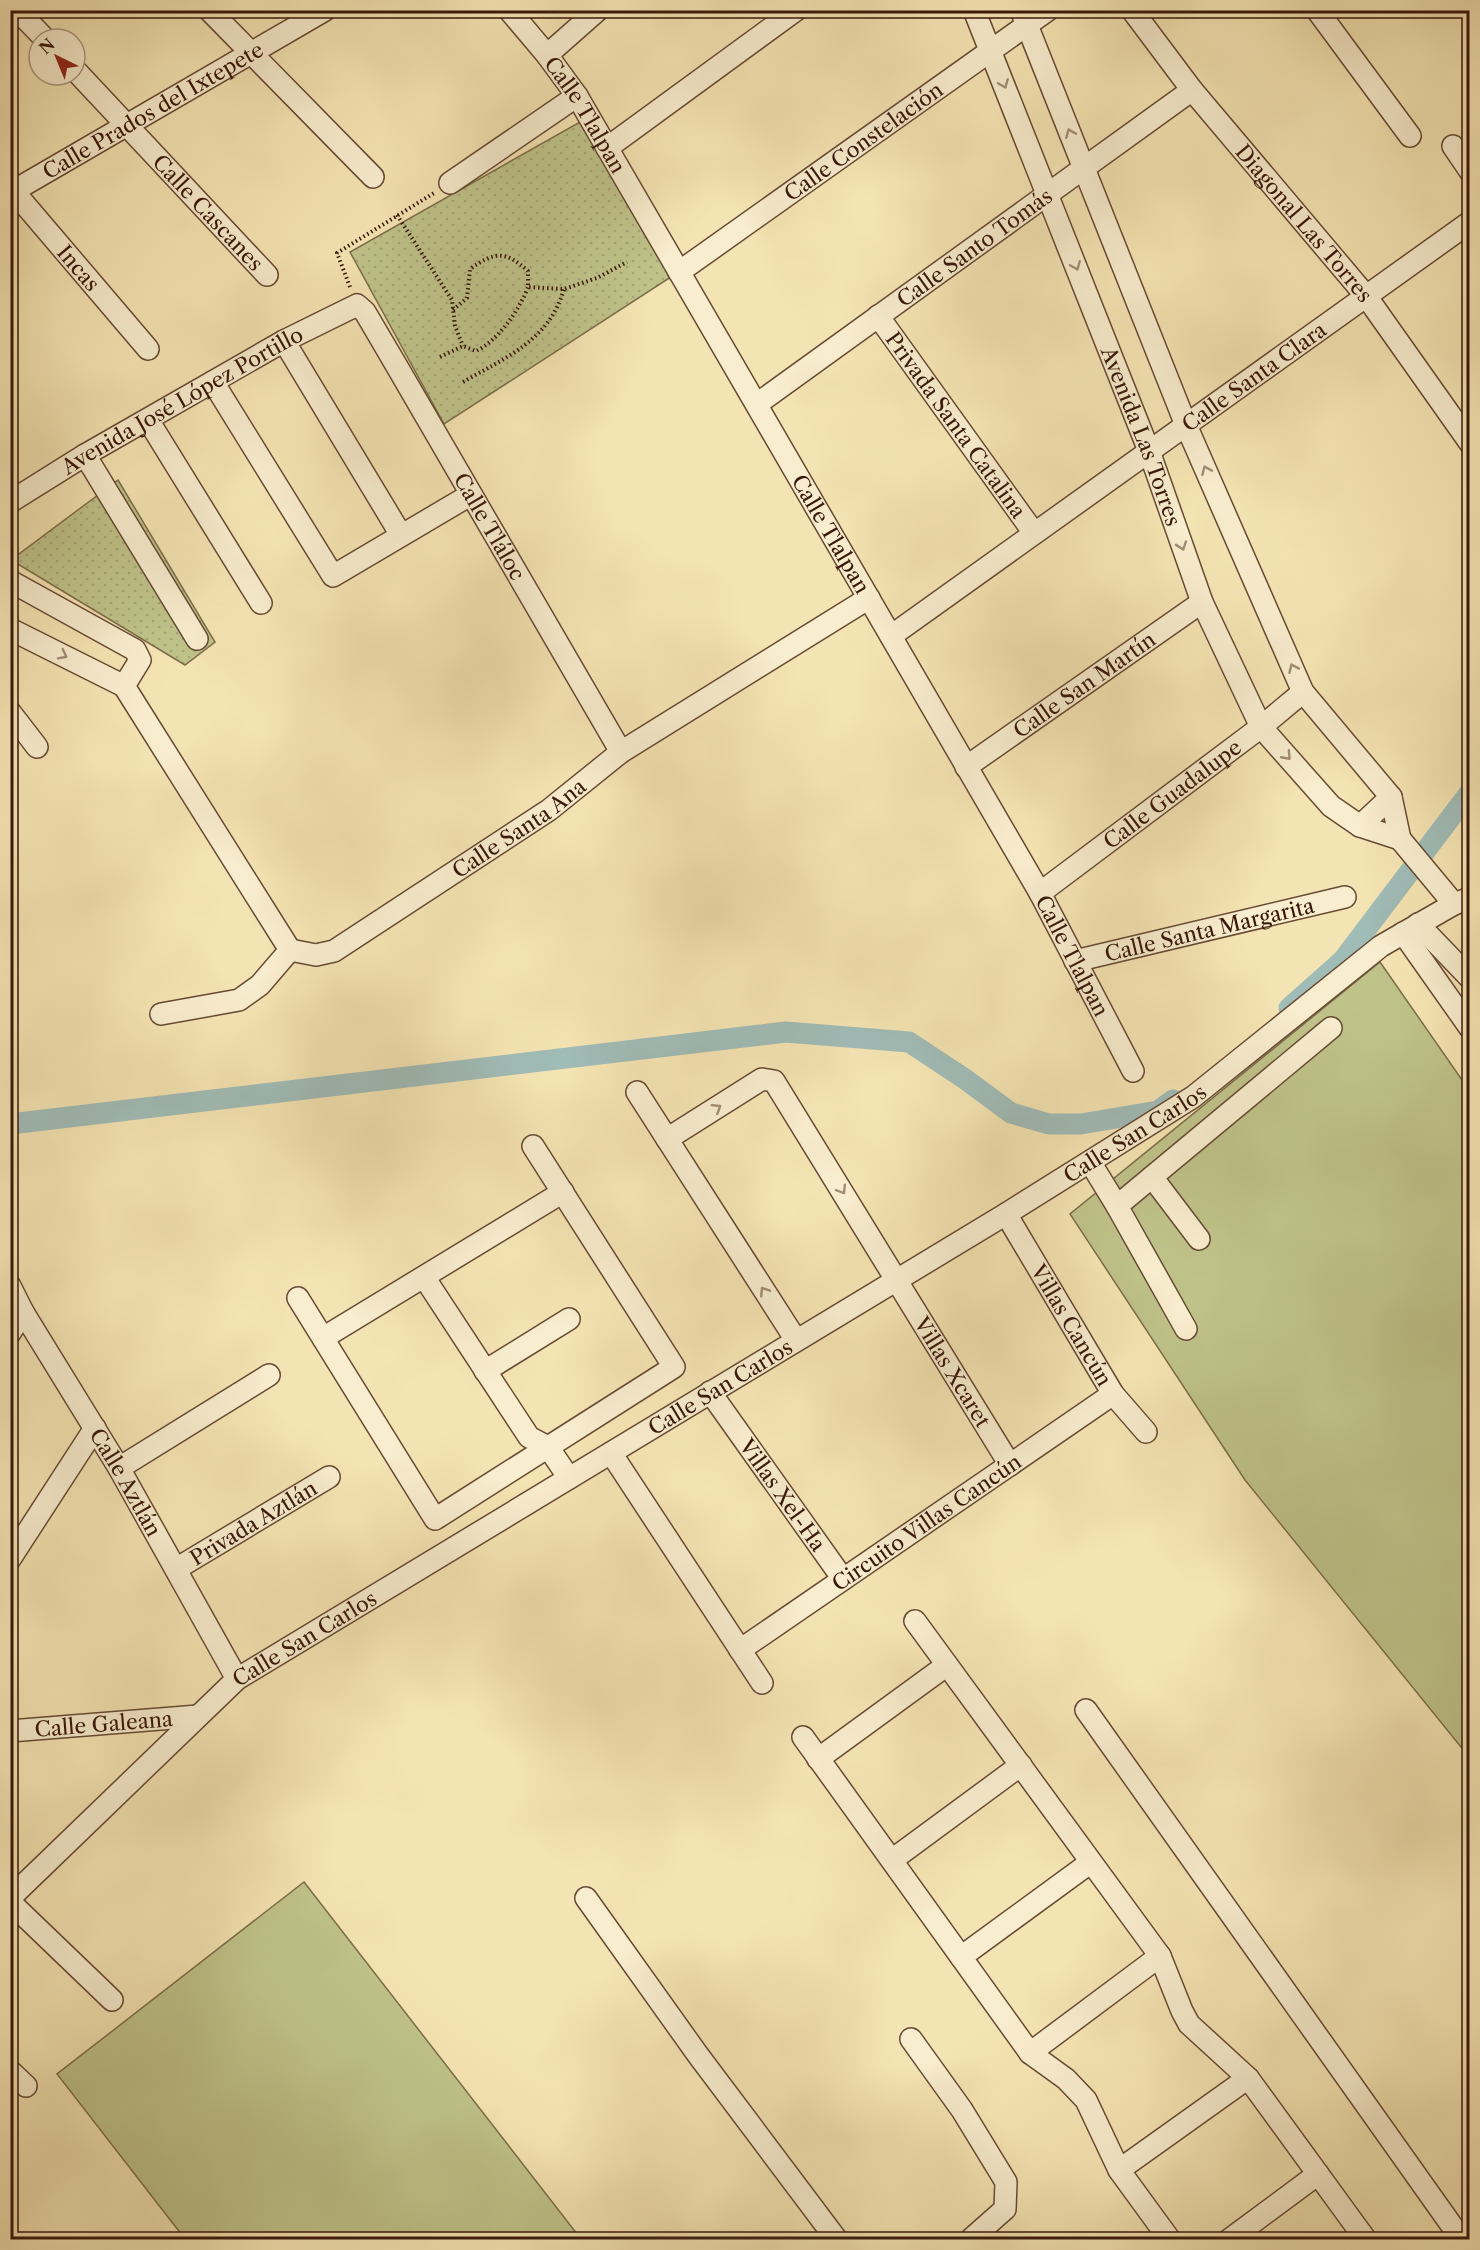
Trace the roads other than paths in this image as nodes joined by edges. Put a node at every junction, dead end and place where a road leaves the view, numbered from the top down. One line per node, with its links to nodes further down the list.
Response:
1 (17, 10): 12 (street)
2 (210, 10): 14 (street)
3 (325, 10): 14 (street, Calle Prados del Ixtepete)
4 (509, 10): 15 (street, Calle Tlalpan)
5 (598, 10): 15 (street)
6 (796, 10): 22 (street)
7 (975, 10): 13 (street, Avenida Las Torres)
8 (1048, 10): 11 (street, Calle Constelación)
9 (1132, 10): 17 (street, Diagonal Las Torres)
10 (1317, 10): 20 (street)
11 (1024, 18): 13 (street, Calle Constelación); 23 (street, one-way to 11)
12 (33, 27)
13 (991, 51): 28 (street, Avenida Las Torres, one-way to 28); 30 (street, Calle Constelación)
14 (251, 53): 19 (street, Calle Prados del Ixtepete); 25 (street)
15 (547, 55): 18 (street, Calle Tlalpan)
16 (87, 82): 19 (street, Calle Cascanes)
17 (1192, 90): 23 (street, Calle Santo Tomás); 32 (street, Diagonal Las Torres)
18 (577, 96): 22 (street, Calle Tlalpan); 26 (street)
19 (129, 125): 27 (street, Calle Prados del Ixtepete); 31 (street, Calle Cascanes)
20 (1410, 136)
21 (1453, 147): 24 (street)
22 (607, 148): 30 (street, Calle Tlalpan)
23 (1084, 169): 28 (street, Calle Santo Tomás); 40 (street)
24 (1470, 171)
25 (373, 177)
26 (450, 183)
27 (12, 191): 36 (street, Incas)
28 (1048, 195): 34 (street, Calle Santo Tomás); 42 (street, Avenida Las Torres, one-way to 42)
29 (1470, 222): 32 (street, Calle Santa Clara)
30 (679, 272): 38 (street, Calle Tlalpan)
31 (267, 275)
32 (1366, 296): 40 (street, Calle Santa Clara); 41 (street, Diagonal Las Torres)
33 (357, 305): 35 (street, Avenida José López Portillo); 44 (street, Calle Tláloc)
34 (878, 316): 38 (street, Calle Santo Tomás); 46 (street, Privada Santa Catalina)
35 (284, 340): 37 (street, Avenida José López Portillo); 47 (street)
36 (148, 348)
37 (213, 382): 39 (street, Avenida José López Portillo); 47 (street)
38 (757, 404): 49 (street, Calle Tlalpan)
39 (148, 420): 43 (street, Avenida José López Portillo); 51 (street)
40 (1186, 424): 42 (street, Calle Santa Clara); 56 (street, one-way to 40)
41 (1470, 443)
42 (1149, 451): 46 (street, Calle Santa Clara); 50 (street, Avenida Las Torres, one-way to 50)
43 (85, 455): 45 (street, Avenida José López Portillo); 54 (street)
44 (470, 495): 47 (street); 60 (street, Calle Tláloc)
45 (10, 502)
46 (1034, 533): 53 (street, Calle Santa Clara)
47 (401, 535)
48 (10, 581): 55 (street)
49 (869, 598): 53 (street, Calle Tlalpan); 60 (street, Calle Santa Ana)
50 (1202, 602): 58 (street, Avenida Las Torres); 61 (street, Calle San Martín)
51 (261, 603)
52 (10, 629): 55 (street, one-way to 55)
53 (891, 636): 61 (street, Calle Tlalpan)
54 (197, 639)
55 (124, 686): 69 (street)
56 (1304, 692): 58 (street, Calle Guadalupe); 62 (street)
57 (10, 712): 59 (street)
58 (1261, 727): 63 (street, Avenida Las Torres, one-way to 63); 65 (street, Calle Guadalupe)
59 (37, 747)
60 (621, 752): 69 (street, Calle Santa Ana)
61 (966, 767): 65 (street, Calle Tlalpan)
62 (1391, 797): 63 (street); 64 (street)
63 (1360, 826): 64 (street, Avenida Las Torres)
64 (1406, 846): 67 (street)
65 (1040, 893): 70 (street, Calle Tlalpan)
66 (1345, 897): 70 (street, Calle Santa Margarita)
67 (1462, 901): 68 (street, Calle San Carlos)
68 (1411, 928): 71 (street); 74 (street); 79 (street, Calle San Carlos)
69 (290, 950): 72 (street)
70 (1075, 961): 75 (street, Calle Tlalpan)
71 (1470, 978)
72 (161, 1014)
73 (1331, 1028): 80 (street)
74 (1470, 1028)
75 (1133, 1071)
76 (637, 1092): 77 (street)
77 (667, 1139): 86 (street, Villas Xcaret, one-way to 86); 94 (street, one-way to 77)
78 (533, 1146): 81 (street)
79 (1090, 1162): 82 (street); 83 (street, Calle San Carlos)
80 (1152, 1177): 82 (street); 84 (street)
81 (563, 1192): 85 (street); 101 (street)
82 (1117, 1206): 91 (street)
83 (1006, 1214): 86 (street, Calle San Carlos); 98 (street, Villas Cancún)
84 (1199, 1239)
85 (424, 1276): 93 (street); 95 (street)
86 (898, 1279): 94 (street, Calle San Carlos); 104 (street, Villas Xcaret)
87 (10, 1286): 89 (street, Calle Aztlán)
88 (298, 1298): 93 (street)
89 (23, 1312): 92 (street); 99 (street, Calle Aztlán)
90 (569, 1319): 95 (street)
91 (1186, 1329)
92 (10, 1334)
93 (323, 1338): 102 (street)
94 (796, 1340): 97 (street, Calle San Carlos)
95 (486, 1371): 101 (street)
96 (269, 1375): 105 (street)
97 (710, 1392): 103 (street, Calle San Carlos); 111 (street, Villas Xel-Ha)
98 (1113, 1394): 100 (street, Villas Cancún); 104 (street, Circuito Villas Cancún)
99 (95, 1428): 105 (street, Calle Aztlán); 109 (street)
100 (1146, 1432)
101 (539, 1442): 102 (street); 107 (street)
102 (528, 1459): 108 (street)
103 (616, 1461): 107 (street, Calle San Carlos); 113 (street)
104 (1010, 1465): 111 (street, Circuito Villas Cancún)
105 (119, 1468): 110 (street, Calle Aztlán)
106 (329, 1477): 110 (street, Privada Aztlán)
107 (569, 1478): 108 (street, Calle San Carlos)
108 (547, 1491): 115 (street, Calle San Carlos)
109 (10, 1559)
110 (176, 1569): 115 (street, Calle Aztlán)
111 (843, 1579): 113 (street, Circuito Villas Cancún)
112 (915, 1621): 114 (street)
113 (740, 1650): 116 (street)
114 (947, 1665): 121 (street); 122 (street)
115 (237, 1679): 118 (street, Calle San Carlos)
116 (762, 1683)
117 (1086, 1710): 143 (street)
118 (198, 1716): 119 (street, Calle Galeana); 125 (street, Calle San Carlos)
119 (10, 1731)
120 (803, 1737): 121 (street)
121 (818, 1759): 123 (street)
122 (1021, 1765): 123 (street); 124 (street)
123 (892, 1860): 128 (street)
124 (1091, 1862): 128 (street); 129 (street)
125 (10, 1898)
126 (586, 1898): 138 (street)
127 (10, 1902): 130 (street)
128 (961, 1956): 132 (street)
129 (1160, 1956): 132 (street); 134 (street)
130 (112, 2000)
131 (911, 2039): 139 (street)
132 (1030, 2053): 136 (street)
133 (10, 2071): 135 (street)
134 (1248, 2078): 136 (street); 137 (street)
135 (26, 2086)
136 (1119, 2170): 140 (street)
137 (1318, 2174): 141 (street); 142 (street)
138 (834, 2234)
139 (970, 2240)
140 (1170, 2240)
141 (1229, 2240)
142 (1366, 2240)
143 (1462, 2240)

